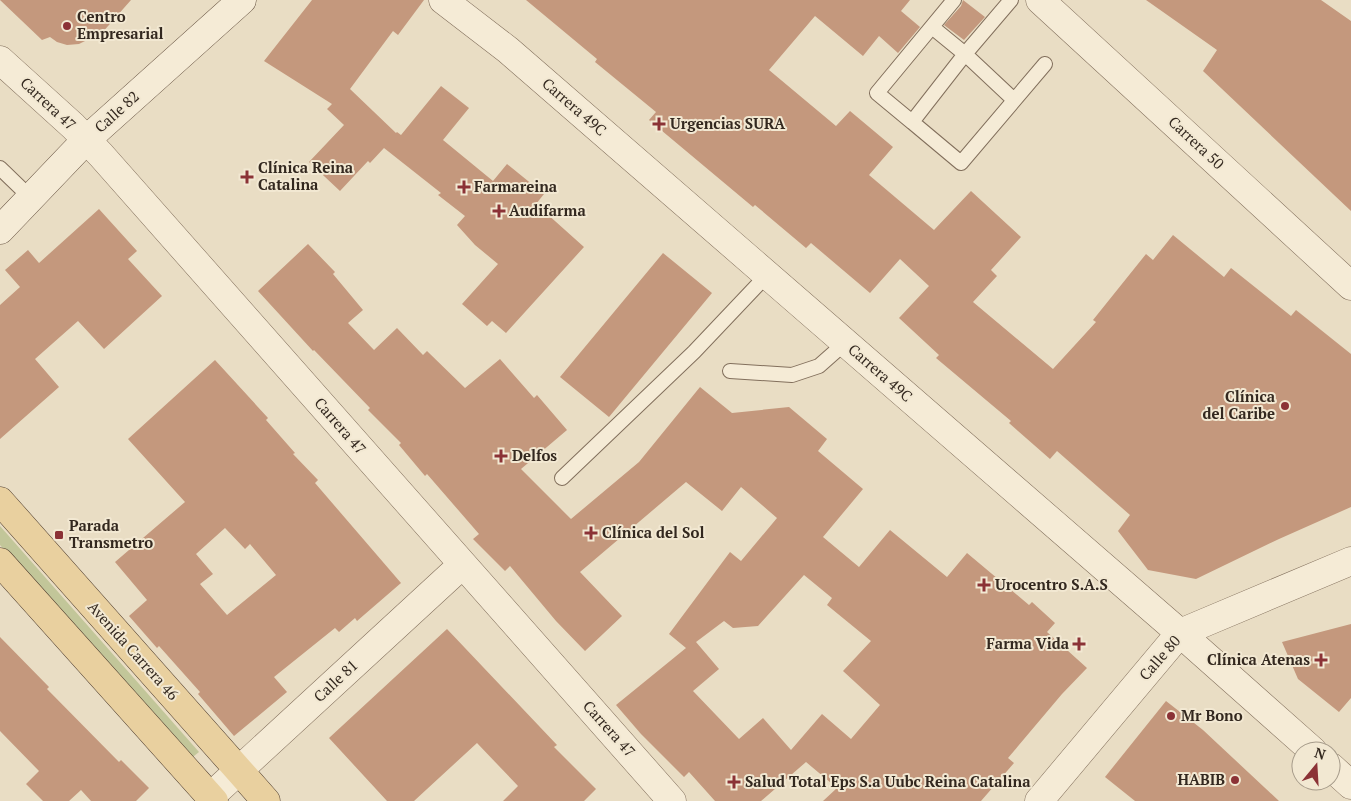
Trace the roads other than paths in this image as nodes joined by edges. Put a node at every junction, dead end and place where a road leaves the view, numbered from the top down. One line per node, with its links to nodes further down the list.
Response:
1 (242, 0): 12 (street, Calle 82)
2 (443, 0): 16 (street, Carrera 49C)
3 (954, 0): 6 (lane)
4 (1011, 0): 7 (lane)
5 (1040, 0): 17 (street, Carrera 50)
6 (932, 27): 7 (lane); 11 (lane)
7 (965, 54): 10 (lane); 11 (lane)
8 (1, 63): 12 (street, Carrera 47)
9 (1045, 64): 10 (lane)
10 (1014, 100): 11 (lane)
11 (912, 122)
12 (86, 140): 14 (street, Calle 82); 24 (street, Carrera 47)
13 (0, 168): 14 (lane)
14 (30, 198): 15 (street, Calle 82)
15 (0, 230)
16 (767, 275): 18 (street, Carrera 49C); 20 (lane)
17 (1351, 286)
18 (845, 343): 19 (lane); 25 (street, Carrera 49C)
19 (730, 371)
20 (562, 478)
21 (0, 501): 27 (main road, Avenida Carrera 46)
22 (1351, 561): 25 (street, Calle 80)
23 (0, 562): 31 (main road)
24 (462, 565): 27 (street, Calle 81); 33 (street, Carrera 47)
25 (1180, 633): 26 (street, Carrera 49C); 30 (street, Calle 80)
26 (1302, 741)
27 (238, 770): 31 (street, Calle 81); 32 (main road, Avenida Carrera 46)
28 (1341, 776): 29 (street)
29 (1351, 785)
30 (1052, 796)
31 (212, 799)
32 (266, 801)
33 (672, 801)

